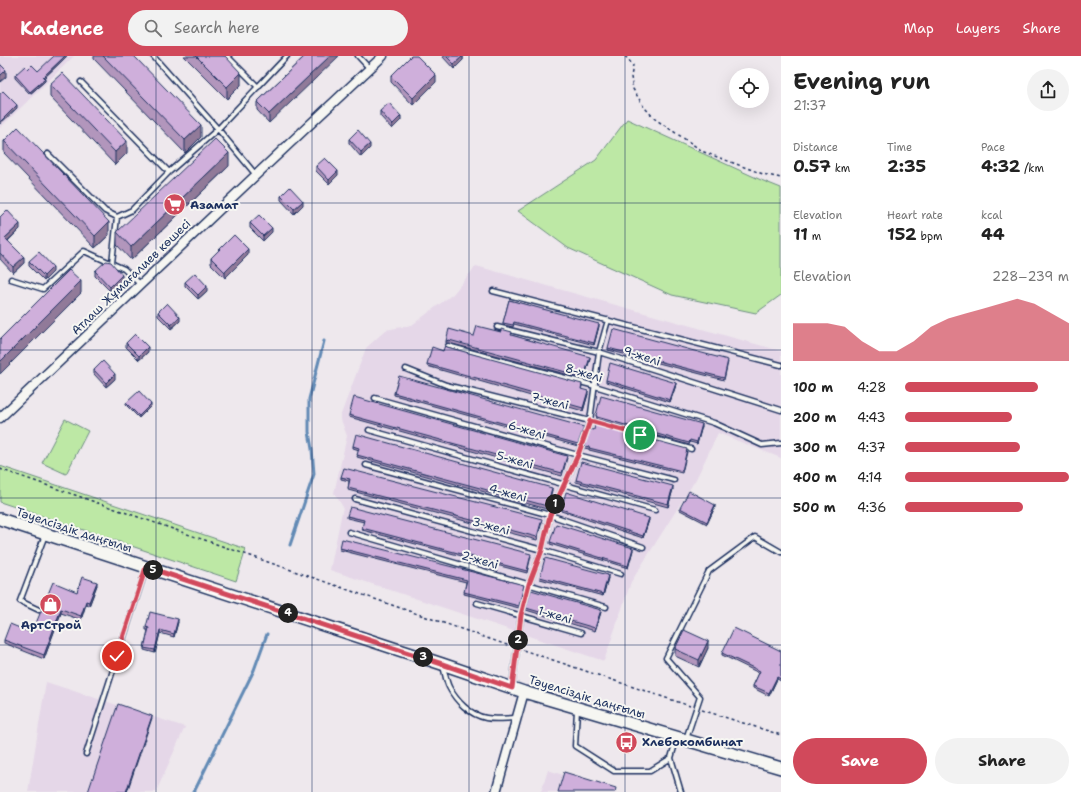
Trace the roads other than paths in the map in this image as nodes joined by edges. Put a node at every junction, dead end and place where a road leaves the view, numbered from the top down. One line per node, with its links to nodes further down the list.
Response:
1 (153, 56): 9 (lane)
2 (227, 56): 8 (lane)
3 (287, 56): 8 (lane)
4 (358, 56): 6 (lane)
5 (383, 56): 6 (street, Атлаш Жұмағалиев көшесі)
6 (370, 69): 12 (street, Атлаш Жұмағалиев көшесі)
7 (81, 82): 11 (lane)
8 (258, 87): 9 (lane)
9 (218, 129): 11 (lane); 12 (lane)
10 (48, 154): 13 (lane)
11 (169, 172): 13 (lane)
12 (256, 175): 16 (street, Атлаш Жұмағалиев көшесі)
13 (117, 217): 14 (lane)
14 (112, 263): 15 (lane); 16 (lane)
15 (11, 279)
16 (141, 285): 27 (street, Атлаш Жұмағалиев көшесі)
17 (493, 291): 18 (lane)
18 (608, 320): 21 (lane); 22 (lane)
19 (496, 327): 21 (lane, 9-желі)
20 (448, 346): 24 (lane, 8-желі)
21 (599, 352): 24 (lane); 26 (lane, 9-желі)
22 (781, 365)
23 (406, 369): 28 (lane, 7-желі)
24 (595, 386): 28 (lane); 30 (lane, 8-желі)
25 (375, 398): 32 (lane, 6-желі)
26 (781, 410)
27 (0, 418)
28 (590, 421): 31 (lane, 7-желі); 32 (lane)
29 (369, 430): 35 (lane, 5-желі)
30 (781, 443)
31 (691, 449)
32 (578, 455): 34 (lane, 6-желі); 35 (lane)
33 (366, 465): 38 (lane, 4-желі)
34 (674, 480)
35 (564, 484): 37 (lane, 5-желі); 38 (lane)
36 (355, 499): 43 (lane, 3-желі)
37 (655, 510)
38 (550, 515): 42 (lane, 4-желі); 43 (lane)
39 (0, 520): 41 (street, Тәуелсіздік даңғылы)
40 (349, 532): 47 (lane, 2-желі)
41 (45, 534): 45 (street, Тәуелсіздік даңғылы); 50 (lane)
42 (643, 547)
43 (542, 550): 46 (lane, 3-желі); 47 (lane)
44 (781, 552): 58 (lane)
45 (146, 567): 53 (street, Тәуелсіздік даңғылы); 59 (lane)
46 (621, 574)
47 (529, 584): 49 (lane, 2-желі); 51 (lane)
48 (477, 603): 51 (lane, 1-желі)
49 (606, 607)
50 (39, 610)
51 (521, 615): 52 (lane, 1-желі); 54 (lane)
52 (581, 632)
53 (442, 664): 54 (street, Тәуелсіздік даңғылы); 57 (lane)
54 (512, 688): 55 (street, Тәуелсіздік даңғылы)
55 (524, 692): 56 (street, Тәуелсіздік даңғылы); 57 (street)
56 (577, 707): 58 (street, Тәуелсіздік даңғылы); 60 (lane)
57 (517, 718): 62 (street)
58 (681, 738): 60 (lane); 61 (street, Тәуелсіздік даңғылы)
59 (86, 754)
60 (671, 758): 63 (lane)
61 (781, 768)
62 (496, 792)
63 (681, 792)

